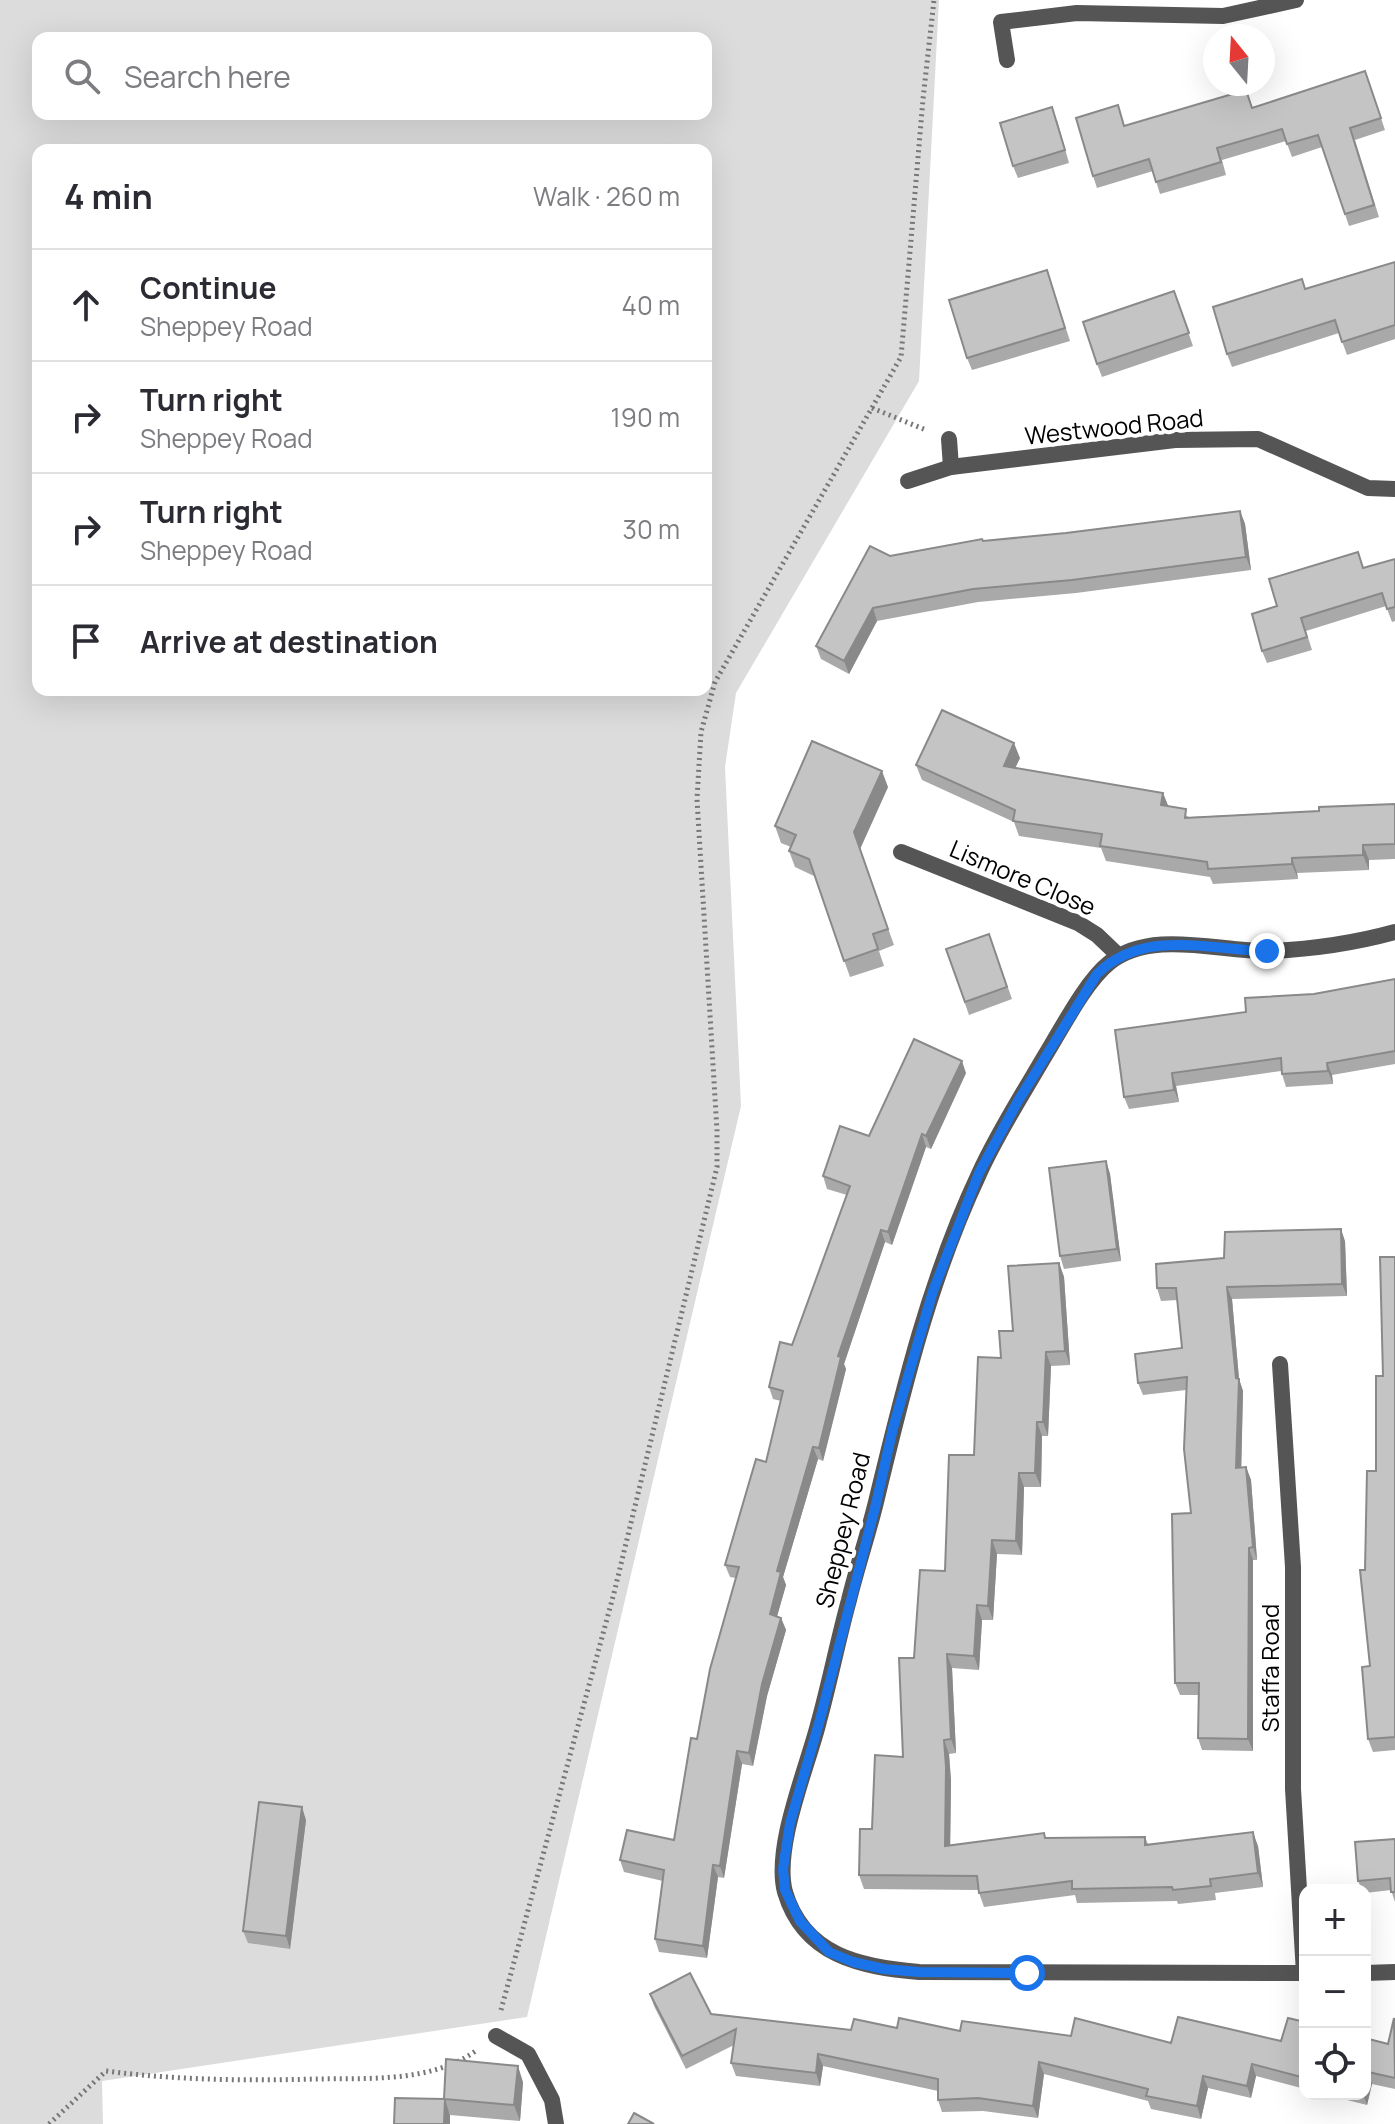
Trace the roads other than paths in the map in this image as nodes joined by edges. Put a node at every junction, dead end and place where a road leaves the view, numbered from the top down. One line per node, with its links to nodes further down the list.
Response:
1 (1296, 0): 2 (street)
2 (1007, 60)
3 (949, 439): 4 (street)
4 (951, 467): 5 (street, Westwood Road); 6 (street, Westwood Road)
5 (908, 481)
6 (1395, 489)
7 (901, 852): 9 (street, Lismore Close)
8 (1395, 932): 9 (street, Sheppey Road)
9 (1119, 956): 13 (street, Sheppey Road)
10 (1280, 1364): 11 (street, Staffa Road)
11 (1304, 1956)
12 (1395, 1972): 14 (street)
13 (1299, 1973)
14 (1371, 1973)
15 (496, 2036): 16 (street)
16 (556, 2124)

